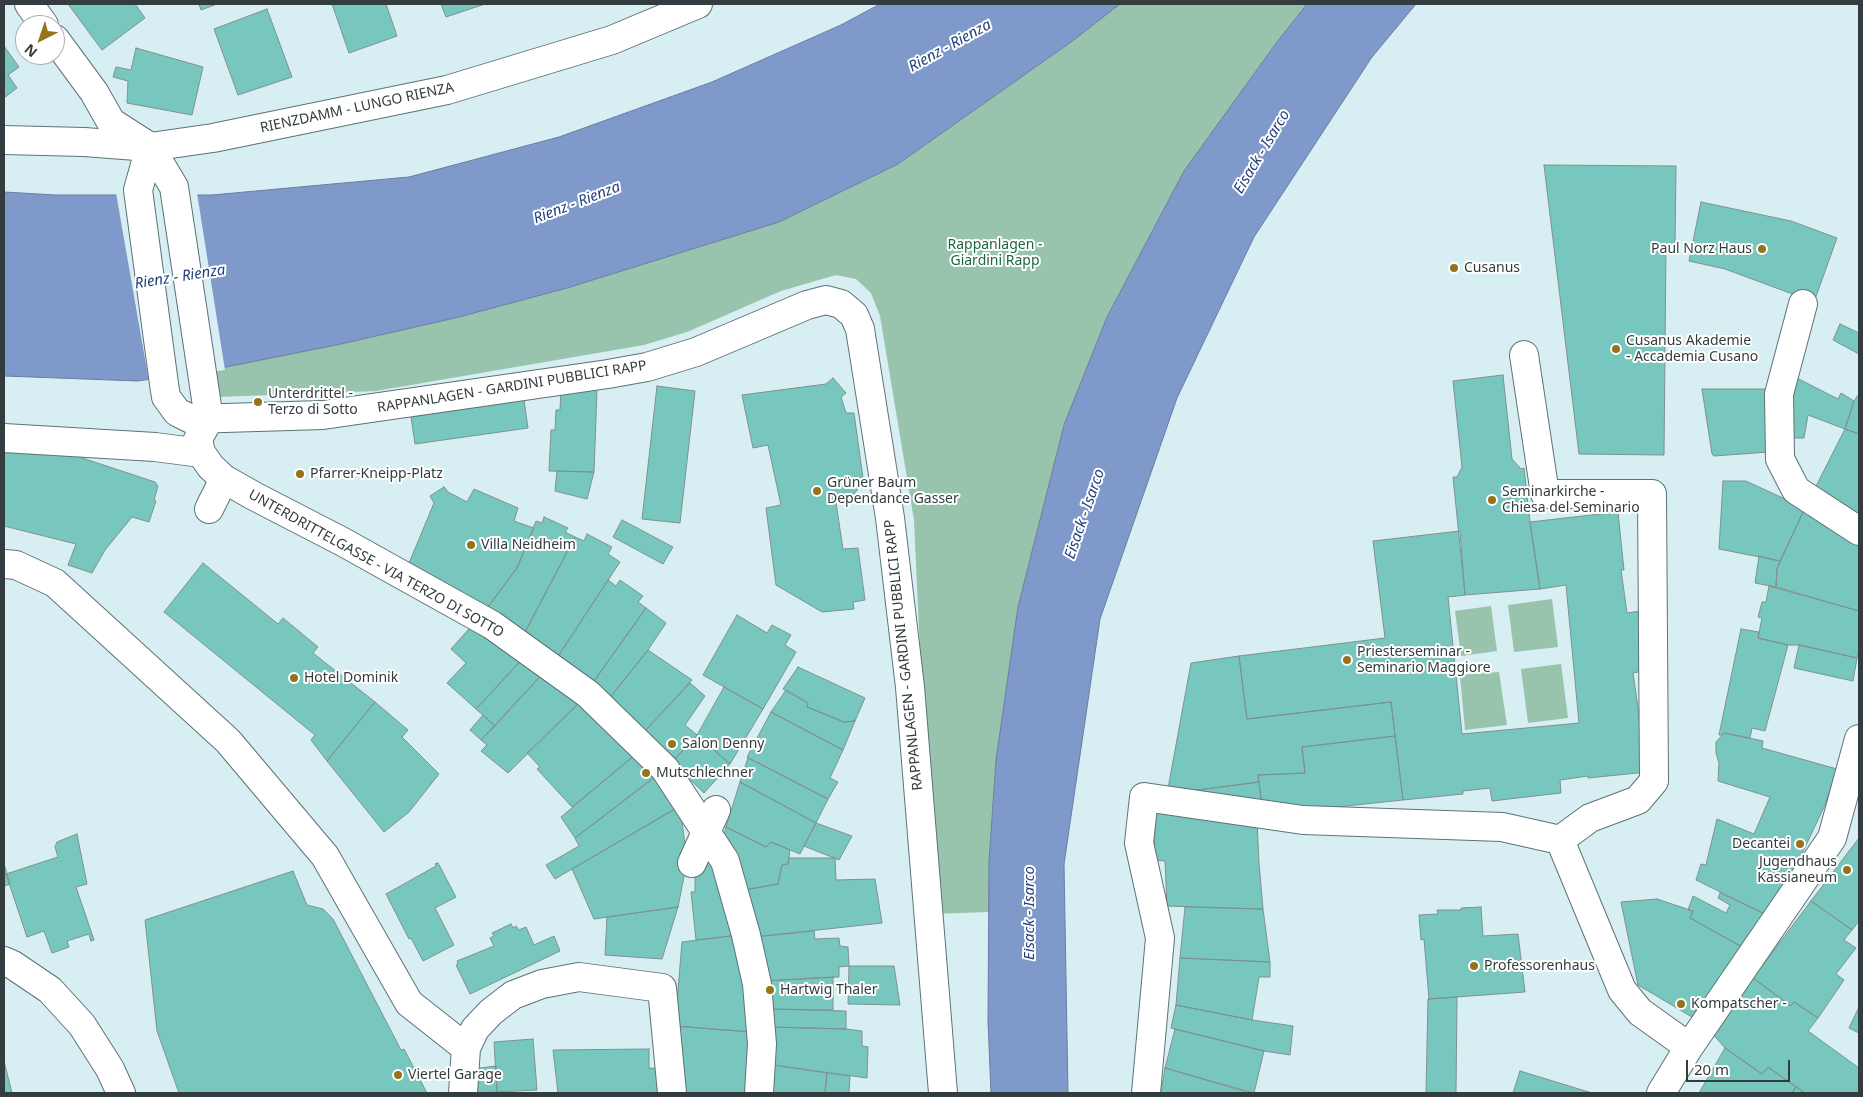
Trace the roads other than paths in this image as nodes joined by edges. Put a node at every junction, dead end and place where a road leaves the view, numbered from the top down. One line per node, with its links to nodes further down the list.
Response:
1 (29, 4): 3 (street)
2 (698, 4): 6 (street, RIENZDAMM - LUNGO RIENZA)
3 (37, 15)
4 (65, 53): 6 (street)
5 (4, 140): 6 (street, RIENZDAMM - LUNGO RIENZA)
6 (150, 147): 9 (street); 9 (street, RAPPANLAGEN - GARDINI PUBBLICI RAPP)
7 (1803, 304): 14 (street)
8 (1524, 355): 18 (street)
9 (209, 419): 11 (street); 27 (street, RAPPANLAGEN - GARDINI PUBBLICI RAPP)
10 (4, 438): 11 (street)
11 (201, 453): 12 (street, UNTERDRITTELGASSE - VIA TERZO DI SOTTO)
12 (224, 479): 13 (street); 17 (street, UNTERDRITTELGASSE - VIA TERZO DI SOTTO)
13 (209, 509)
14 (1859, 531)
15 (4, 564): 22 (street)
16 (1859, 739): 21 (street)
17 (711, 822): 19 (street); 26 (street, UNTERDRITTELGASSE - VIA TERZO DI SOTTO)
18 (1560, 840): 21 (street); 28 (street)
19 (692, 862)
20 (4, 961): 23 (street)
21 (1689, 1047): 29 (street)
22 (466, 1048): 24 (street); 25 (street)
23 (121, 1093)
24 (463, 1093)
25 (672, 1093)
26 (759, 1093)
27 (943, 1093)
28 (1146, 1093)
29 (1661, 1093)

